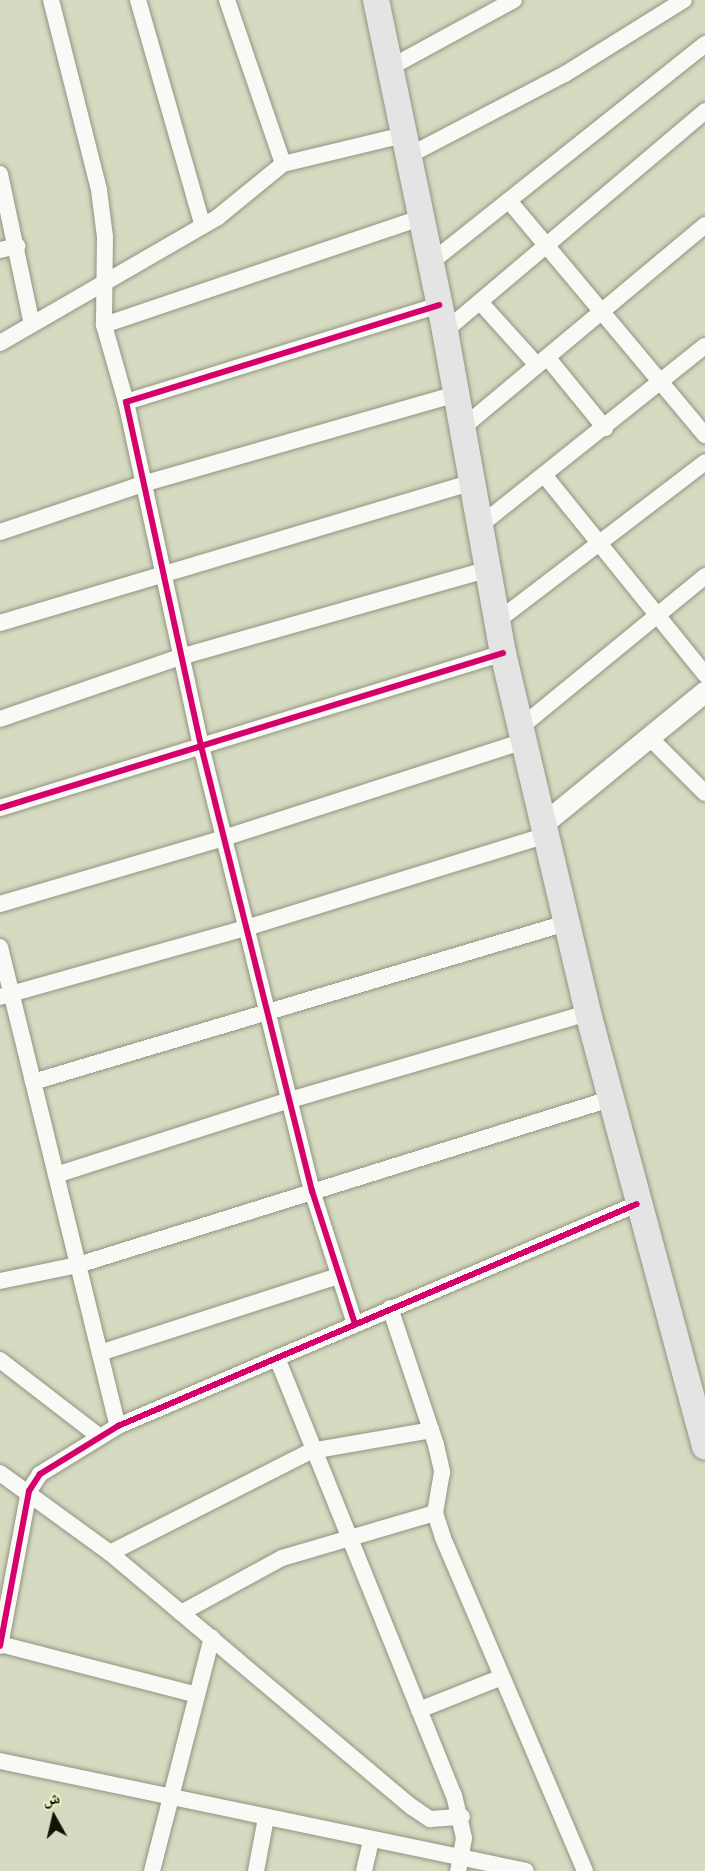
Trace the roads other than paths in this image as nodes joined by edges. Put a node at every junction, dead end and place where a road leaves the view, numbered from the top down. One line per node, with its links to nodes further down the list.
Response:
1 (51, 0): 21 (street)
2 (138, 0): 16 (street)
3 (227, 0): 11 (street)
4 (376, 0): 8 (main road)
5 (514, 0): 8 (street)
6 (684, 0): 10 (street)
7 (705, 44): 13 (street)
8 (391, 67): 10 (main road)
9 (705, 111): 18 (street)
10 (406, 145): 11 (street); 14 (main road)
11 (283, 164): 16 (street)
12 (0, 174): 17 (street)
13 (510, 202): 18 (street); 20 (street)
14 (421, 218): 20 (main road); 26 (street)
15 (705, 225): 24 (street)
16 (203, 226): 21 (street)
17 (18, 246): 19 (street); 25 (street)
18 (547, 246): 22 (street); 24 (street)
19 (0, 250)
20 (430, 264): 23 (main road)
21 (103, 283): 25 (street); 26 (street)
22 (480, 302): 27 (street); 30 (street)
23 (439, 305): 27 (main road); 33 (street)
24 (602, 311): 30 (street); 31 (street)
25 (32, 324): 28 (street)
26 (104, 325): 33 (street)
27 (445, 331): 32 (main road)
28 (0, 343)
29 (705, 346): 31 (street)
30 (542, 361): 34 (street); 35 (street)
31 (662, 382): 34 (street); 36 (street)
32 (456, 394): 35 (main road); 39 (street)
33 (126, 402): 39 (street)
34 (605, 428): 38 (street)
35 (461, 429): 40 (main road)
36 (705, 435)
37 (705, 462): 43 (street)
38 (544, 476): 41 (street); 43 (street)
39 (146, 483): 42 (street); 45 (street)
40 (471, 483): 41 (main road); 45 (street)
41 (478, 527): 44 (main road)
42 (0, 532)
43 (600, 545): 47 (street); 48 (street)
44 (486, 570): 48 (main road); 51 (street)
45 (162, 573): 49 (street); 51 (street)
46 (705, 576): 47 (street)
47 (658, 615): 52 (street); 55 (street)
48 (496, 622): 50 (main road)
49 (0, 623)
50 (503, 653): 55 (main road); 57 (street)
51 (180, 657): 54 (street); 57 (street)
52 (705, 674)
53 (705, 692): 56 (street)
54 (0, 719)
55 (523, 734): 60 (main road); 61 (street)
56 (649, 737): 58 (street); 60 (street)
57 (201, 746): 59 (street); 61 (street)
58 (705, 793)
59 (0, 808)
60 (545, 829): 63 (main road); 64 (street)
61 (224, 838): 62 (street); 64 (street)
62 (0, 904)
63 (566, 923): 67 (main road); 68 (street)
64 (246, 928): 66 (street); 68 (street)
65 (0, 947): 66 (street)
66 (6, 995): 69 (street)
67 (588, 1013): 70 (main road); 71 (street)
68 (269, 1014): 69 (street); 71 (street)
69 (33, 1082): 72 (street)
70 (610, 1099): 73 (street); 74 (main road)
71 (290, 1100): 72 (street); 73 (street)
72 (56, 1175): 75 (street)
73 (312, 1191): 75 (street); 76 (street)
74 (637, 1204): 78 (street); 86 (main road)
75 (78, 1265): 77 (street); 80 (street)
76 (338, 1276): 79 (street); 80 (street)
77 (0, 1281)
78 (390, 1308): 79 (street); 84 (street)
79 (355, 1324): 81 (street)
80 (100, 1353): 83 (street)
81 (277, 1358): 83 (street); 87 (street)
82 (0, 1360): 85 (street)
83 (118, 1426): 85 (street)
84 (431, 1430): 87 (street); 90 (street)
85 (100, 1437): 89 (street)
86 (705, 1446)
87 (311, 1451): 91 (street); 92 (street)
88 (0, 1473): 89 (street)
89 (29, 1491): 92 (street); 95 (street)
90 (435, 1513): 91 (street); 96 (street)
91 (347, 1537): 93 (street); 98 (street)
92 (110, 1552): 93 (street)
93 (181, 1613): 94 (street)
94 (212, 1638): 97 (street); 101 (street)
95 (0, 1645): 97 (street)
96 (502, 1677): 98 (street); 109 (street)
97 (197, 1695): 100 (street)
98 (419, 1710): 101 (street)
99 (0, 1761): 100 (street)
100 (171, 1797): 102 (street); 105 (street)
101 (462, 1817): 104 (street)
102 (266, 1818): 103 (street); 106 (street)
103 (371, 1840): 104 (street); 107 (street)
104 (459, 1865): 108 (street)
105 (152, 1871)
106 (256, 1871)
107 (364, 1871)
108 (526, 1871)
109 (585, 1871)

